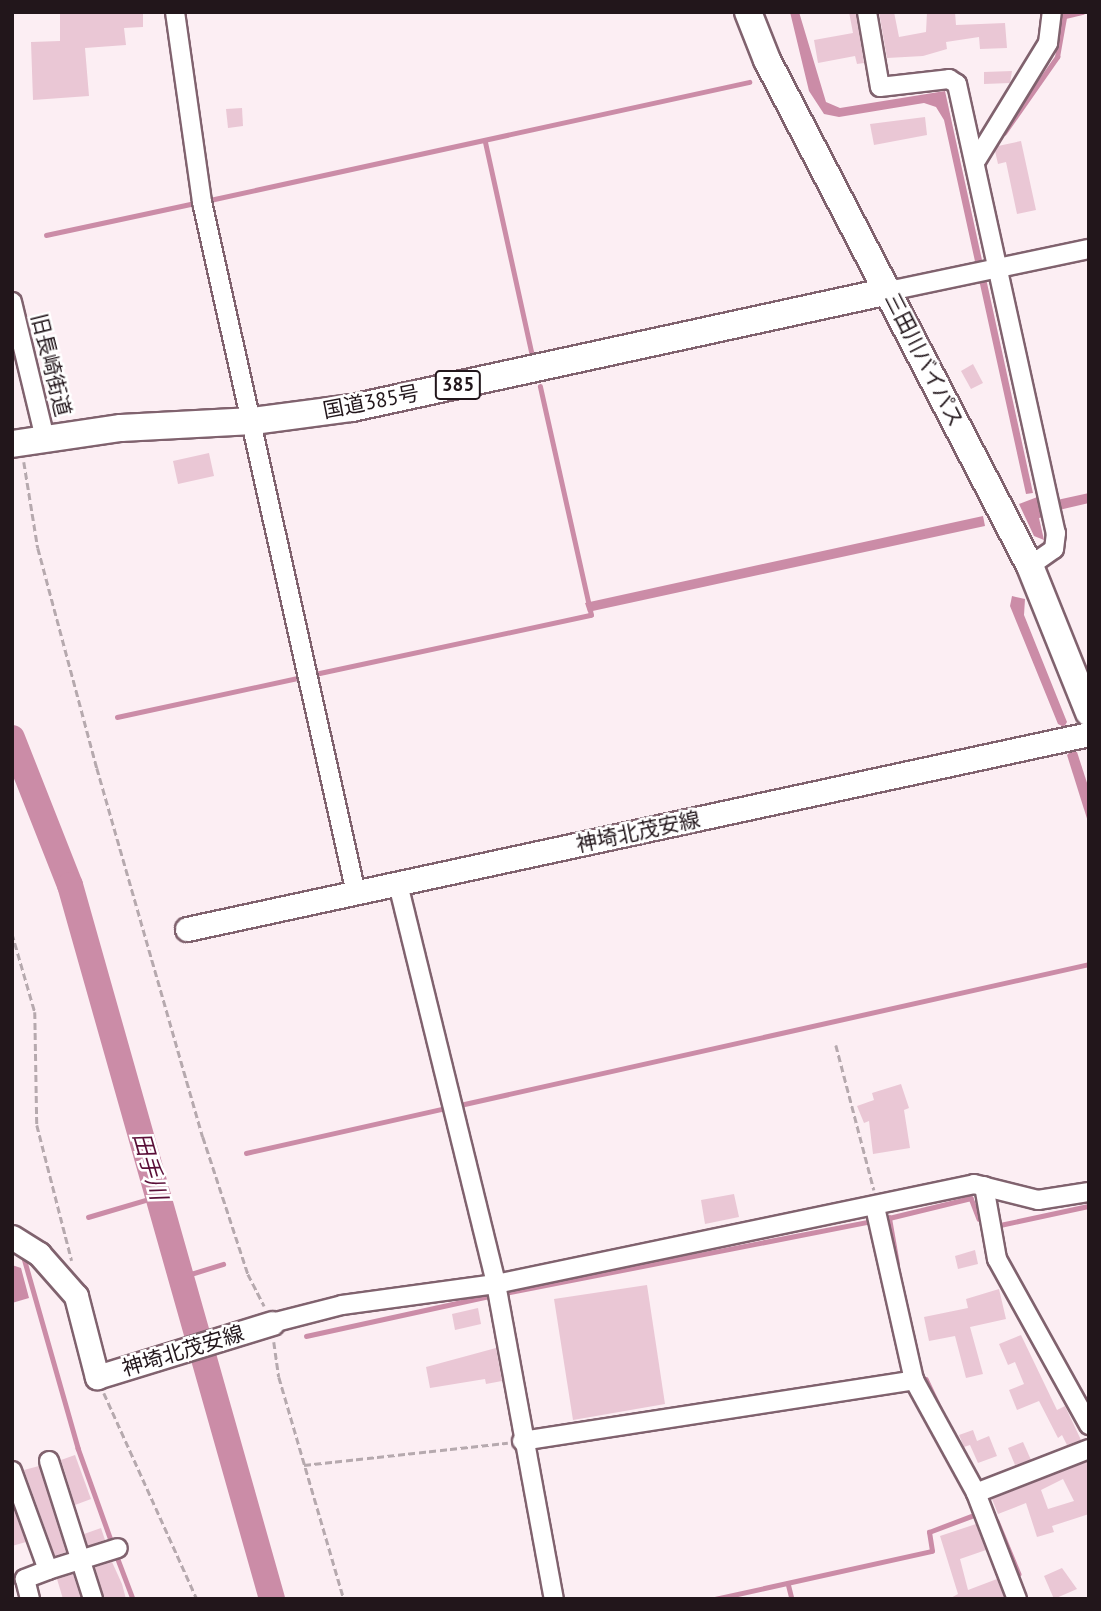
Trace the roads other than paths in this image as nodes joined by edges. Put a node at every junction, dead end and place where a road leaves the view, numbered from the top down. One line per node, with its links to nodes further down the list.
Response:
1 (175, 12): 10 (street)
2 (748, 12): 8 (highway, 三田川バイパス)
3 (867, 12): 5 (street)
4 (1052, 12): 5 (street)
5 (976, 159): 7 (street)
6 (1089, 249): 7 (street)
7 (986, 271): 8 (street); 12 (street)
8 (889, 291): 10 (highway, 国道385号 / 385); 12 (highway, 三田川バイパス)
9 (12, 302): 11 (street, 旧長崎街道)
10 (253, 421): 11 (highway, 国道385号 / 385); 16 (street)
11 (26, 442)
12 (1030, 566): 13 (highway, 三田川バイパス)
13 (1089, 713)
14 (1089, 734): 15 (main road, 神埼北茂安線)
15 (398, 884): 16 (main road, 神埼北茂安線); 22 (street)
16 (356, 893): 17 (main road, 神埼北茂安線)
17 (187, 929)
18 (984, 1186): 19 (street); 20 (street); 25 (street)
19 (1089, 1192)
20 (876, 1207): 22 (street); 24 (street)
21 (12, 1237): 23 (main road, 神埼北茂安線)
22 (496, 1284): 23 (street); 26 (street)
23 (267, 1325)
24 (914, 1380): 26 (street); 30 (street)
25 (1089, 1425)
26 (522, 1441): 36 (street)
27 (1089, 1449): 30 (street)
28 (49, 1461): 32 (street)
29 (12, 1471): 33 (street)
30 (976, 1493): 37 (street)
31 (118, 1548): 32 (street)
32 (81, 1560): 33 (street); 35 (street)
33 (48, 1570): 34 (street)
34 (30, 1599)
35 (93, 1599)
36 (554, 1599)
37 (1017, 1599)

